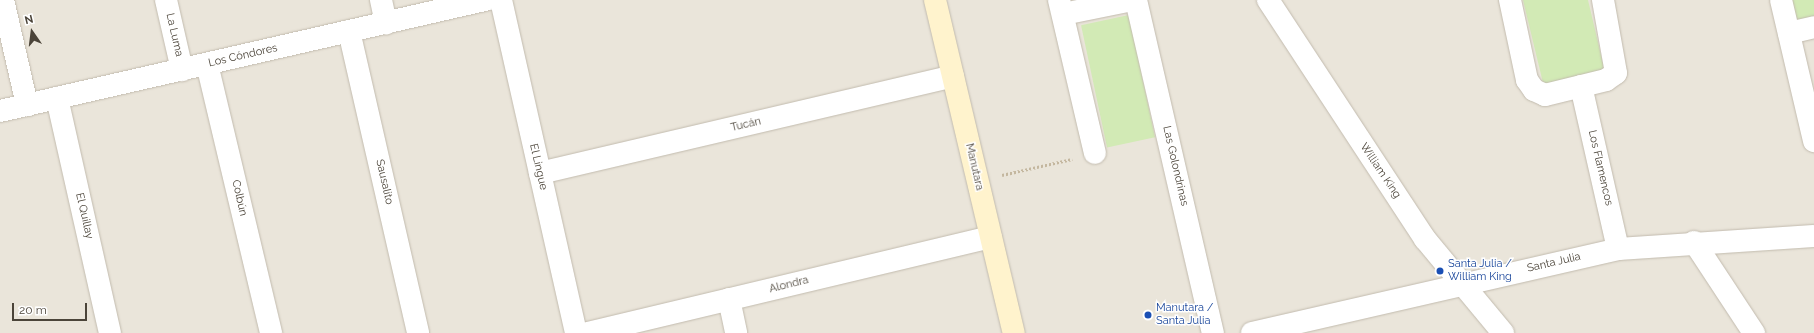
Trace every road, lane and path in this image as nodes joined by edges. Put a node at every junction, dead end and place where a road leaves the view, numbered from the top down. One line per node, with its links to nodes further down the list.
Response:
1 (3, 0): 23 (street)
2 (166, 0): 19 (street, La Luma)
3 (381, 0): 14 (street)
4 (486, 0): 14 (street, Los Cóndores)
5 (501, 0): 27 (street, El Lingue)
6 (935, 0): 20 (main road, Manutara)
7 (1132, 0): 13 (street)
8 (1136, 0): 42 (street, Las Golondrinas)
9 (1268, 0): 33 (street, William King)
10 (1510, 0): 21 (street)
11 (1602, 0): 21 (street)
12 (1781, 0): 17 (street)
13 (1061, 7): 26 (street)
14 (386, 23): 16 (street, Los Cóndores)
15 (1814, 27): 17 (street)
16 (349, 31): 18 (street, Los Cóndores); 37 (street, Sausalito)
17 (1789, 32): 25 (street)
18 (207, 64): 19 (street, Los Cóndores); 36 (street, Colbún)
19 (182, 70): 22 (street, Los Cóndores)
20 (953, 76): 27 (street, Tucán); 30 (main road, Manutara)
21 (1581, 86): 32 (street, Los Flamencos)
22 (57, 98): 23 (street, Los Cóndores); 35 (street, El Quillay)
23 (27, 105): 24 (street, Los Cóndores)
24 (0, 111)
25 (1814, 141)
26 (1095, 153): 28 (path)
27 (540, 173): 38 (street, El Lingue)
28 (1002, 175)
29 (1814, 236): 31 (street, Santa Julia)
30 (991, 237): 34 (street, Alondra); 41 (main road, Manutara)
31 (1694, 242): 32 (street, Santa Julia); 45 (street)
32 (1618, 249): 33 (street, Santa Julia)
33 (1462, 283): 43 (street, Santa Julia); 44 (street, William King)
34 (729, 300): 39 (street, Alondra); 40 (street)
35 (110, 333)
36 (271, 333)
37 (418, 333)
38 (576, 333)
39 (588, 333)
40 (736, 333)
41 (1014, 333)
42 (1213, 333)
43 (1252, 333)
44 (1503, 333)
45 (1754, 333)

